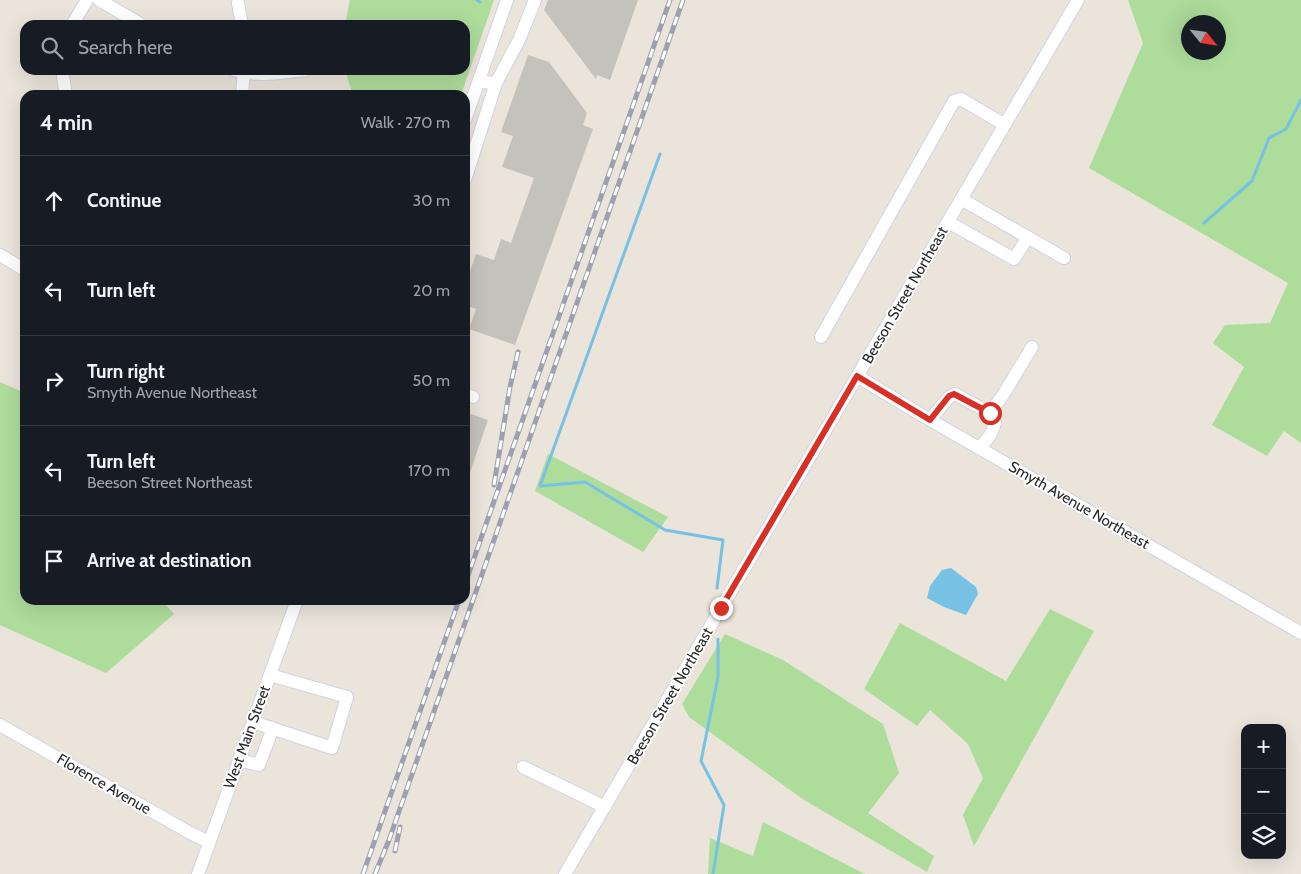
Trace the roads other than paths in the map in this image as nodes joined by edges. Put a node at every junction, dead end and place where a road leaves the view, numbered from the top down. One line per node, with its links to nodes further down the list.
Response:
1 (87, 0): 7 (street)
2 (99, 0): 8 (street)
3 (507, 0): 12 (street)
4 (535, 0): 13 (street)
5 (1078, 0): 17 (street, Beeson Street Northeast)
6 (238, 3): 9 (street)
7 (75, 20)
8 (133, 20)
9 (241, 20)
10 (63, 75): 14 (street)
11 (240, 75): 15 (street)
12 (478, 82): 13 (street); 16 (street)
13 (496, 83): 18 (street)
14 (65, 90)
15 (242, 90)
16 (470, 105)
17 (1005, 125): 19 (street, Beeson Street Northeast); 25 (street)
18 (470, 164)
19 (961, 199): 20 (street, Beeson Street Northeast); 21 (street)
20 (948, 222): 21 (street); 27 (street, Beeson Street Northeast)
21 (1028, 237): 23 (street)
22 (0, 255): 24 (street)
23 (1064, 258)
24 (20, 267)
25 (821, 337)
26 (1032, 347): 28 (street)
27 (857, 376): 29 (street, Smyth Avenue Northeast); 39 (street, Beeson Street Northeast)
28 (990, 413): 29 (street); 30 (street)
29 (930, 420): 30 (street, Smyth Avenue Northeast)
30 (980, 448): 32 (street, Smyth Avenue Northeast)
31 (294, 605): 33 (street, West Main Street)
32 (1301, 633)
33 (270, 675): 34 (street, West Main Street); 36 (street)
34 (253, 722): 36 (street); 37 (street, West Main Street)
35 (0, 725): 40 (street, Florence Avenue)
36 (272, 728): 37 (street)
37 (239, 760): 40 (street, West Main Street)
38 (523, 767): 39 (street)
39 (605, 806): 42 (street, Beeson Street Northeast)
40 (209, 842): 41 (street, West Main Street)
41 (198, 874)
42 (565, 874)

